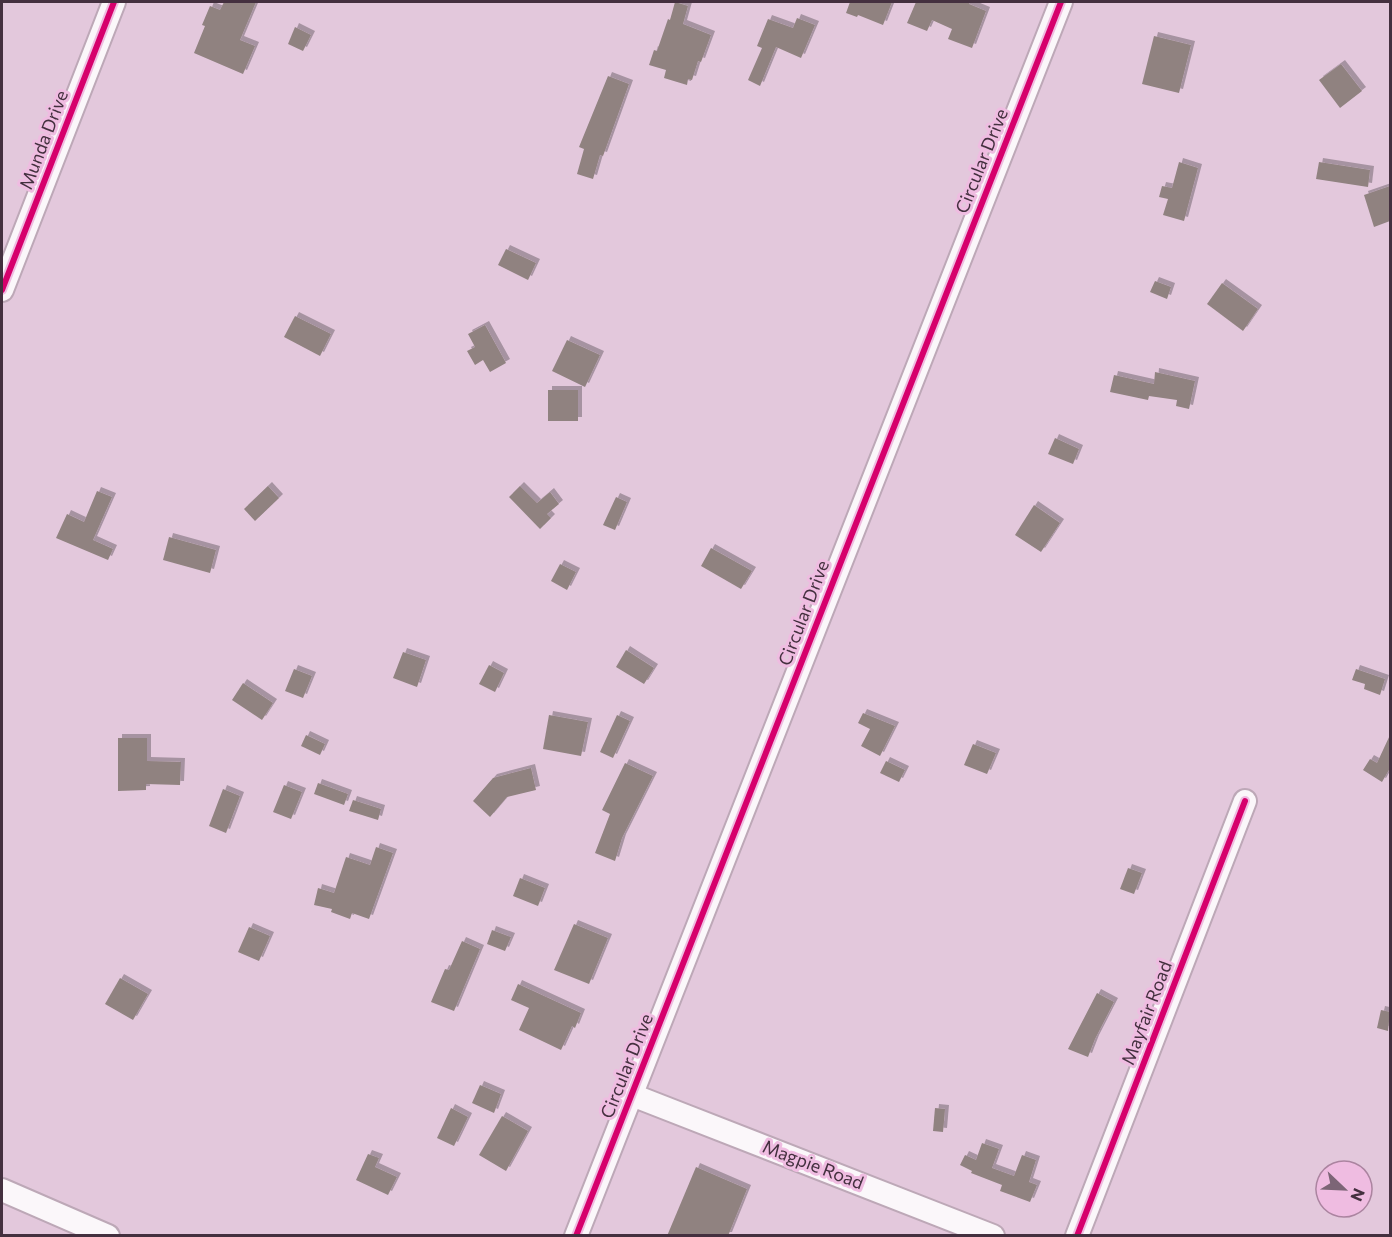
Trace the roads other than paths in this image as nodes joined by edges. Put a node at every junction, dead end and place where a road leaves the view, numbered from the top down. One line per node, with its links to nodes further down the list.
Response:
1 (114, 2): 3 (street, Munda Drive)
2 (1061, 2): 5 (street, Circular Drive)
3 (2, 290)
4 (1245, 801): 10 (street, Mayfair Road)
5 (632, 1095): 8 (street, Circular Drive); 9 (street, Magpie Road)
6 (2, 1190): 7 (street)
7 (94, 1233)
8 (576, 1236)
9 (993, 1236)
10 (1077, 1236)

